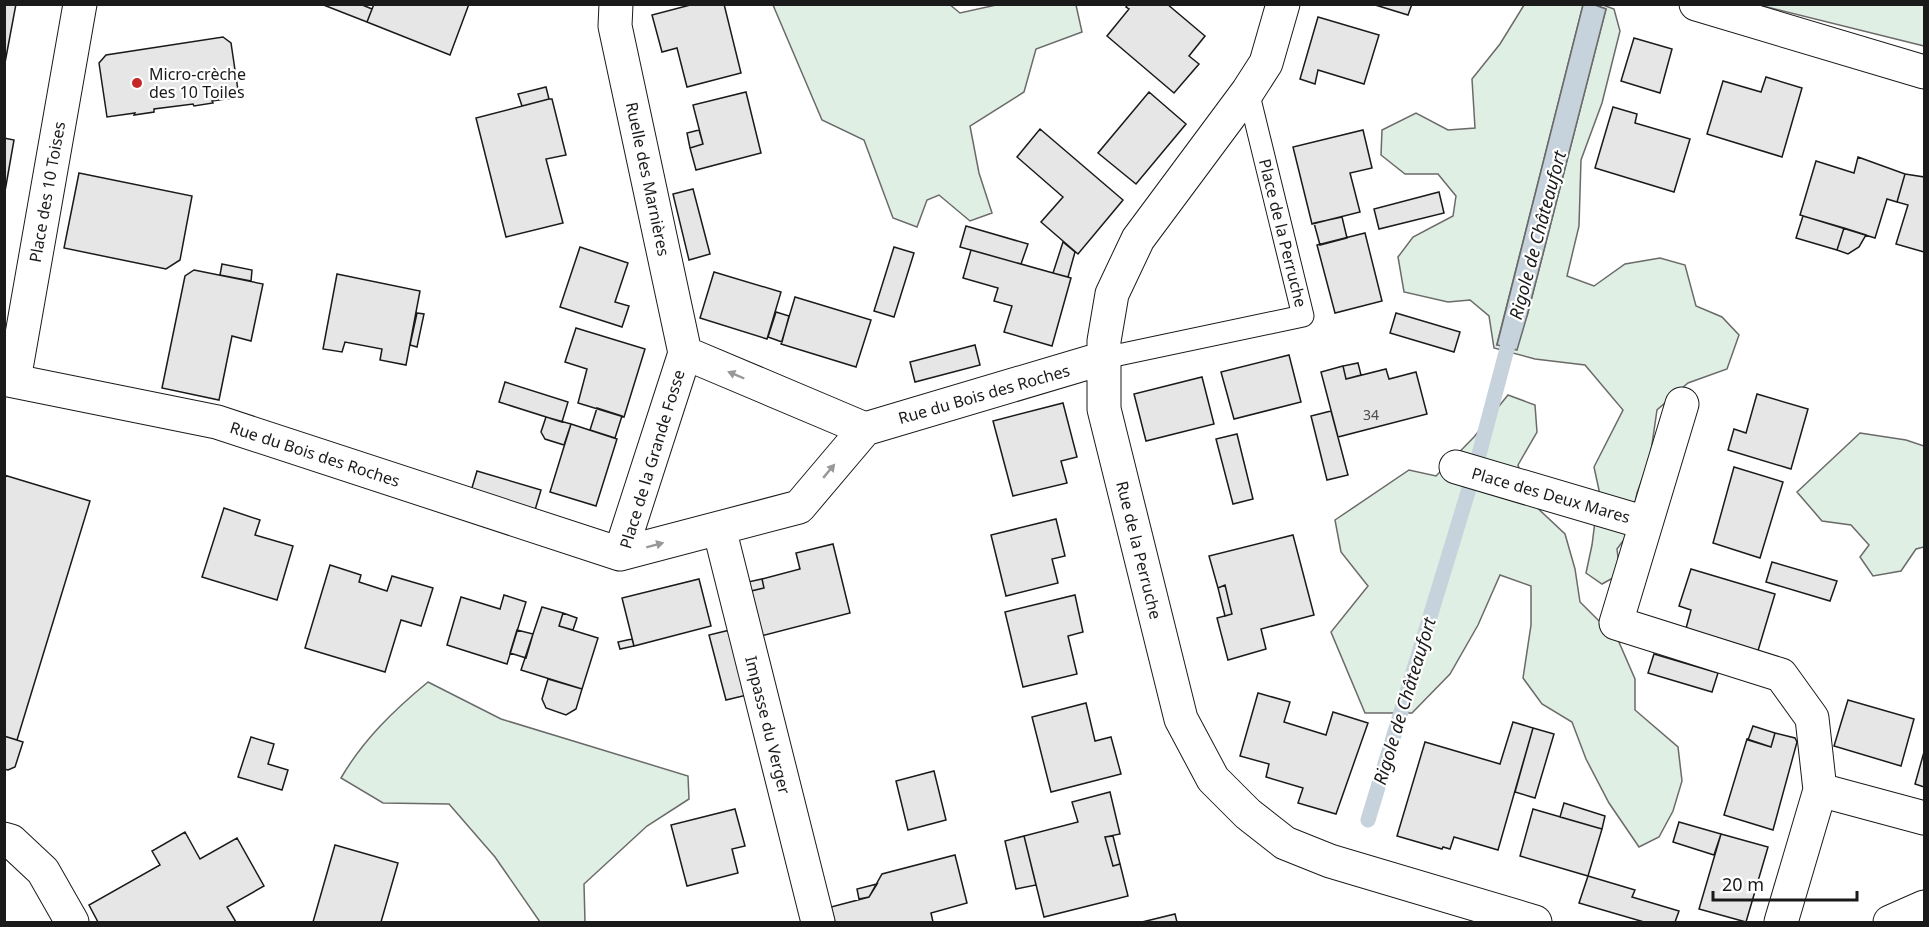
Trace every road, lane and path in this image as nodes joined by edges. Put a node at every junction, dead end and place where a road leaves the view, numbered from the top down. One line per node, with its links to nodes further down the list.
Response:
1 (80, 4): 9 (street, Place des 10 Toises)
2 (616, 4): 7 (street, Ruelle des Marnières)
3 (1283, 4): 6 (street, Rue de la Perruche)
4 (1696, 4): 5 (street)
5 (1924, 72)
6 (1248, 91): 8 (street, Rue de la Perruche); 8 (lane, Place de la Perruche)
7 (685, 353): 11 (street, Place de la Grande Fosse, one-way to 7); 15 (street, Place de la Grande Fosse)
8 (1104, 358): 11 (street, Rue du Bois des Roches); 22 (street, Rue de la Perruche)
9 (9, 380): 15 (street, Rue du Bois des Roches)
10 (1682, 404): 13 (street, Place des Deux Mares)
11 (865, 429): 14 (street, Place de la Grande Fosse, one-way to 11)
12 (1456, 467): 13 (street, Place des Deux Mares)
13 (1646, 523): 16 (street, Place des Deux Mares)
14 (719, 528): 15 (street, Place de la Grande Fosse, one-way to 14); 21 (street, Impasse du Verger)
15 (620, 554)
16 (1820, 790): 17 (street); 23 (street)
17 (1924, 818)
18 (4, 839): 20 (street)
19 (1924, 906): 24 (street)
20 (72, 922)
21 (818, 922)
22 (1535, 922)
23 (1781, 922)
24 (1890, 922)

